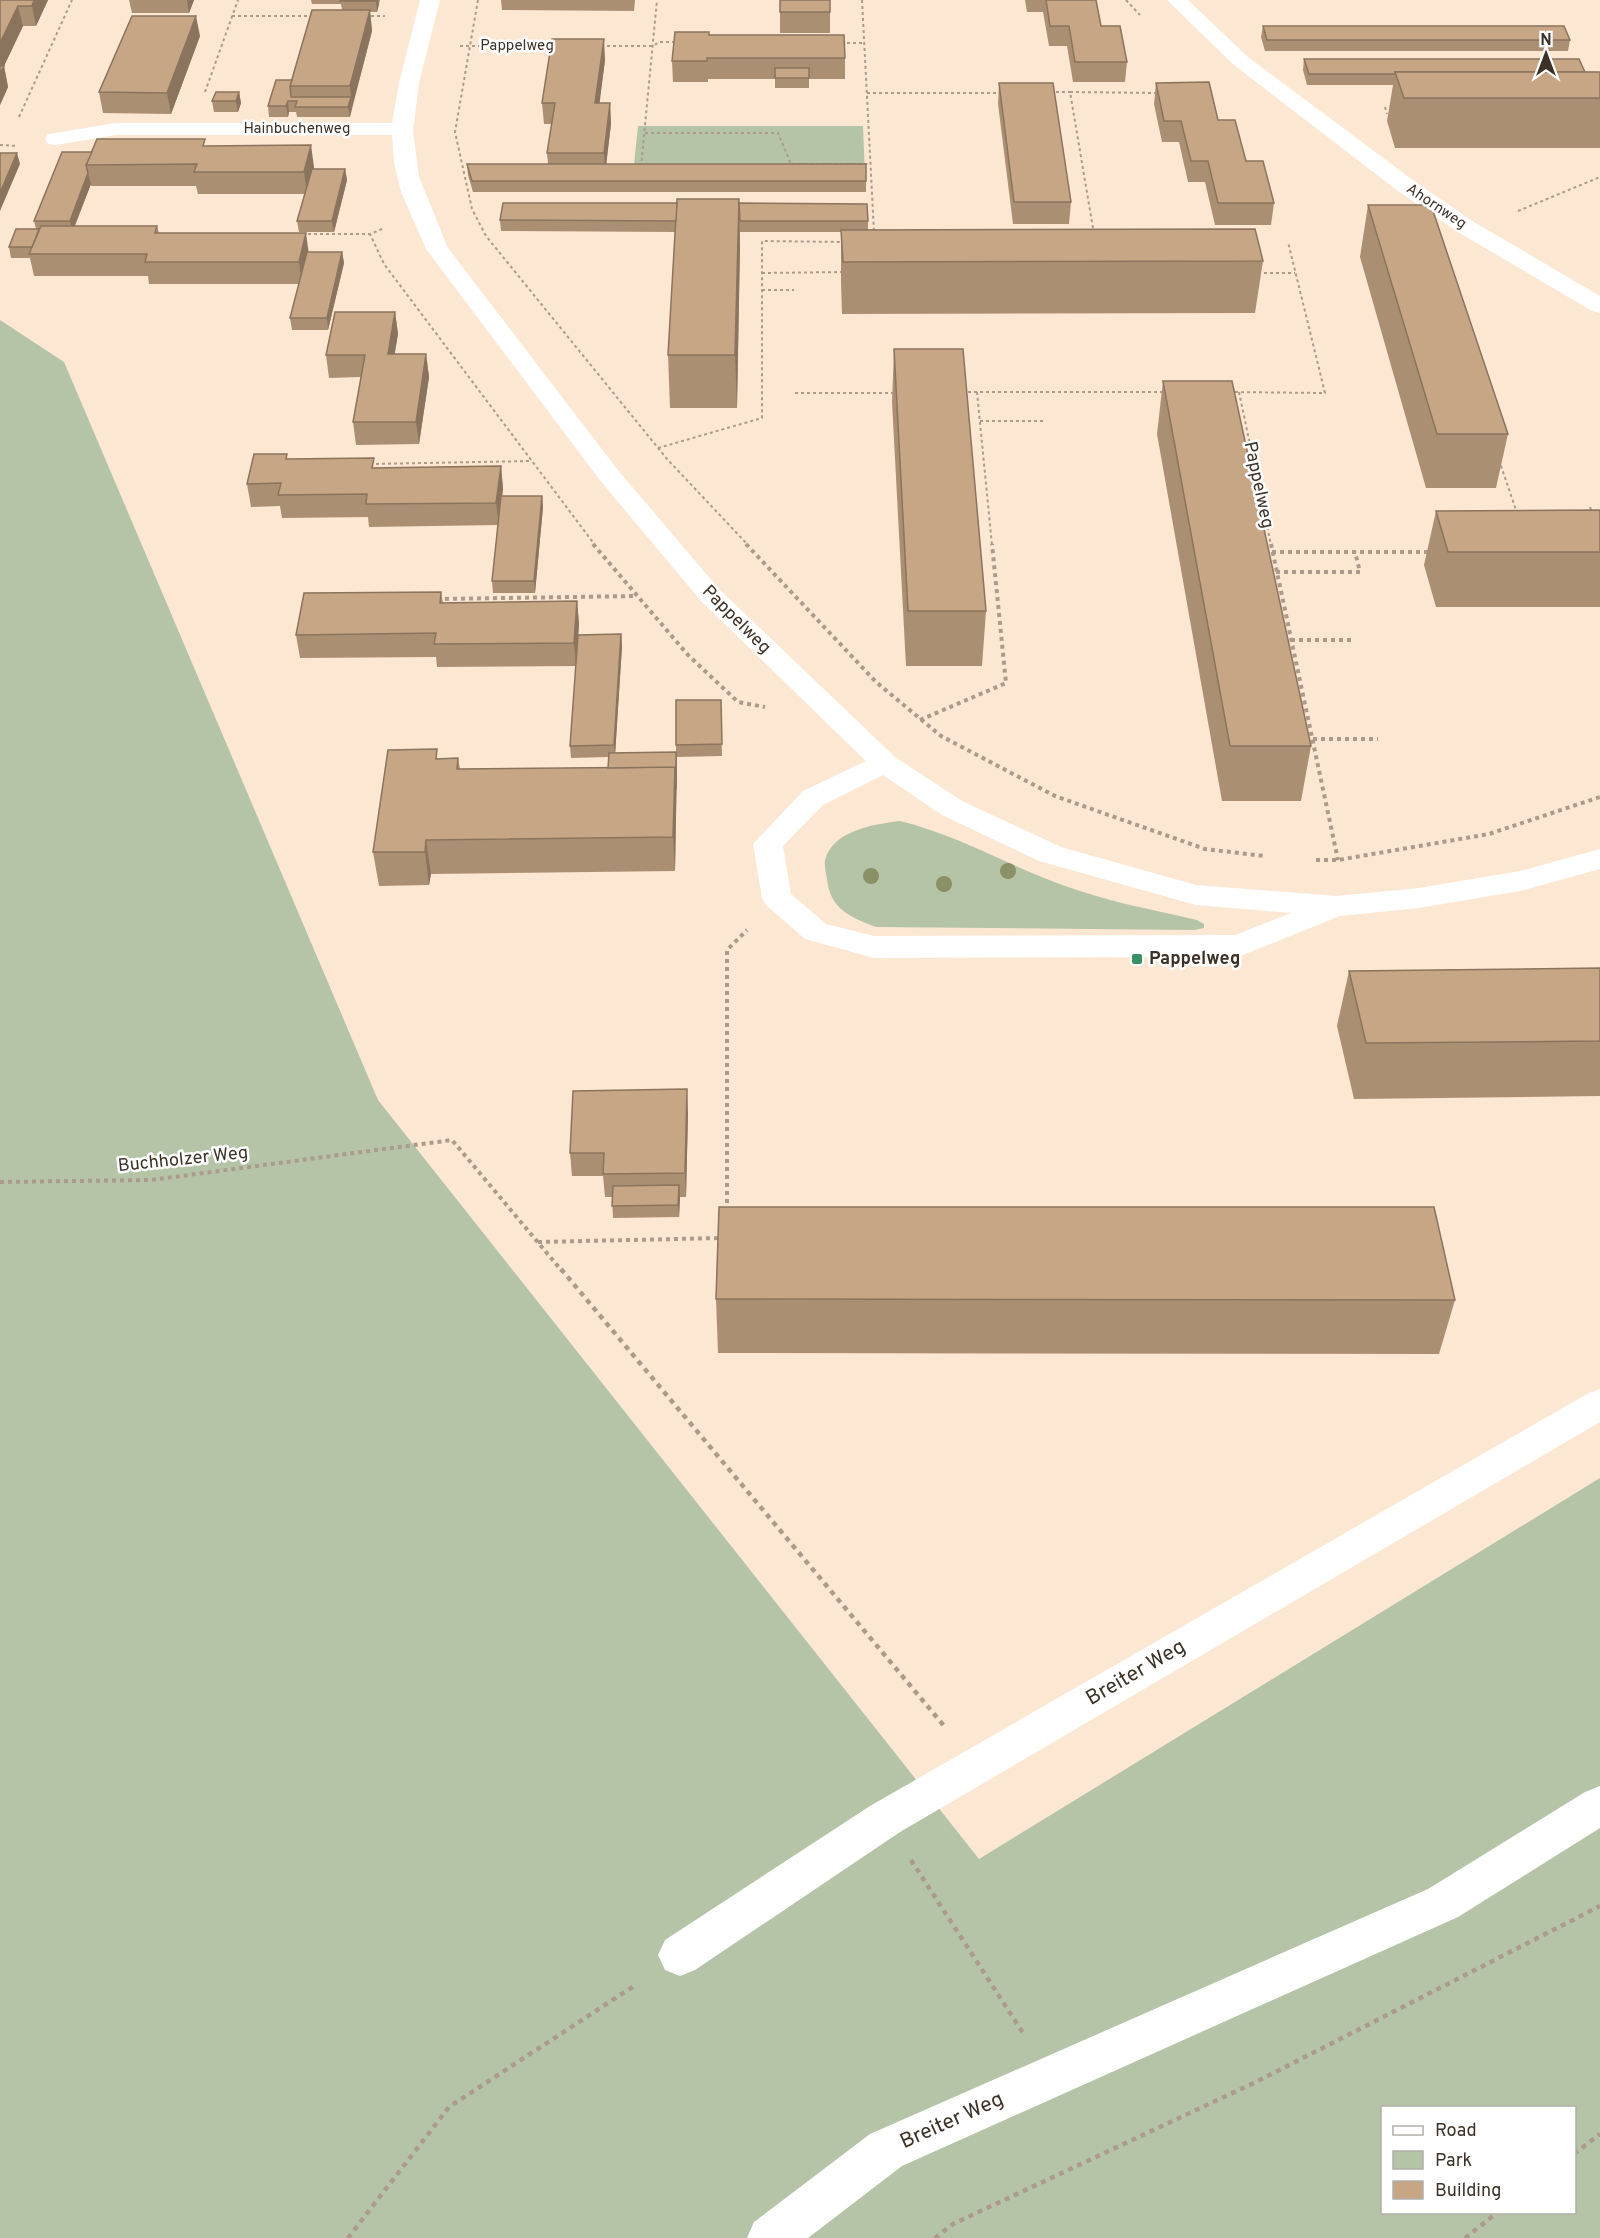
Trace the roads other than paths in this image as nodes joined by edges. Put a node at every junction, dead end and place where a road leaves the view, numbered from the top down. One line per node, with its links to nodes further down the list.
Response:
1 (1176, 0): 5 (street, Ahornweg)
2 (428, 8): 3 (street, Pappelweg)
3 (402, 129): 4 (street, Hainbuchenweg); 6 (street, Pappelweg)
4 (56, 139)
5 (1600, 306)
6 (885, 763): 8 (street, Pappelweg); 8 (street, Pappelweg)
7 (1600, 859): 8 (street, Pappelweg)
8 (1336, 906)
9 (1600, 1404): 11 (street, Breiter Weg)
10 (1600, 1805): 12 (street, Breiter Weg)
11 (680, 1955)
12 (770, 2238)

